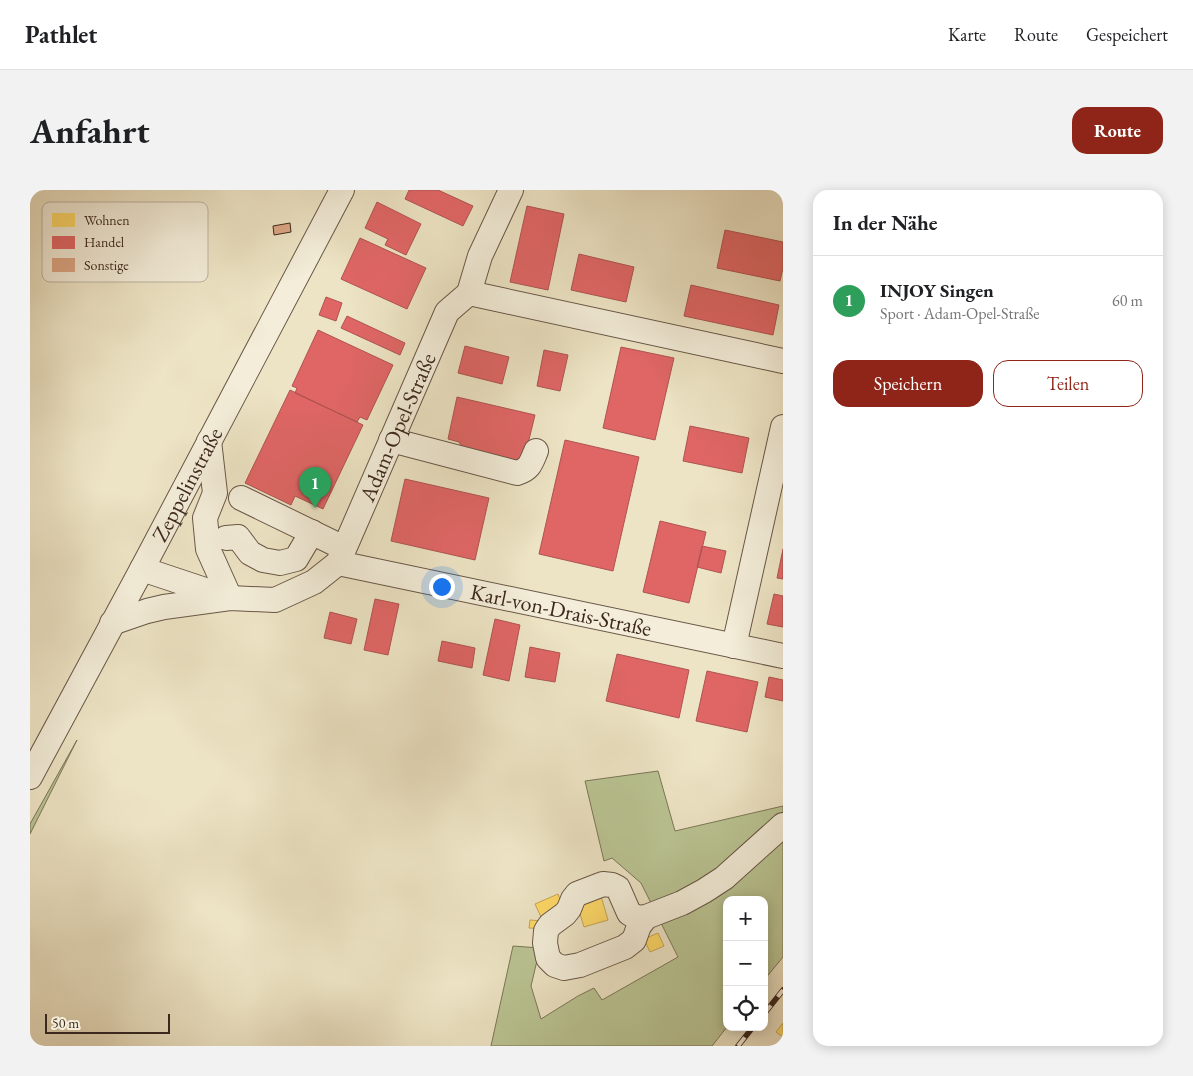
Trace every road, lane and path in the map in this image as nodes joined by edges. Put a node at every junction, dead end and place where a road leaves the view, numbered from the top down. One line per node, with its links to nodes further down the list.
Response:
1 (342, 190): 7 (street, Zeppelinstraße)
2 (511, 190): 3 (street)
3 (469, 293): 4 (street); 6 (street, Adam-Opel-Straße)
4 (783, 361)
5 (783, 426): 16 (street)
6 (391, 440): 8 (street); 12 (street, Adam-Opel-Straße)
7 (209, 441): 13 (street, Zeppelinstraße); 14 (street)
8 (536, 451)
9 (241, 498): 10 (street, Karl-von-Drais-Straße)
10 (312, 532): 11 (street); 12 (street, Karl-von-Drais-Straße)
11 (226, 538)
12 (341, 555): 14 (street, Adam-Opel-Straße); 16 (street, Karl-von-Drais-Straße)
13 (142, 568): 14 (street, Adam-Opel-Straße); 15 (street, Zeppelinstraße)
14 (230, 598): 15 (street, Adam-Opel-Straße)
15 (112, 623): 18 (street, Zeppelinstraße)
16 (734, 646): 17 (street, Karl-von-Drais-Straße)
17 (783, 656)
18 (30, 777)
19 (783, 826): 20 (street)
20 (646, 918)

